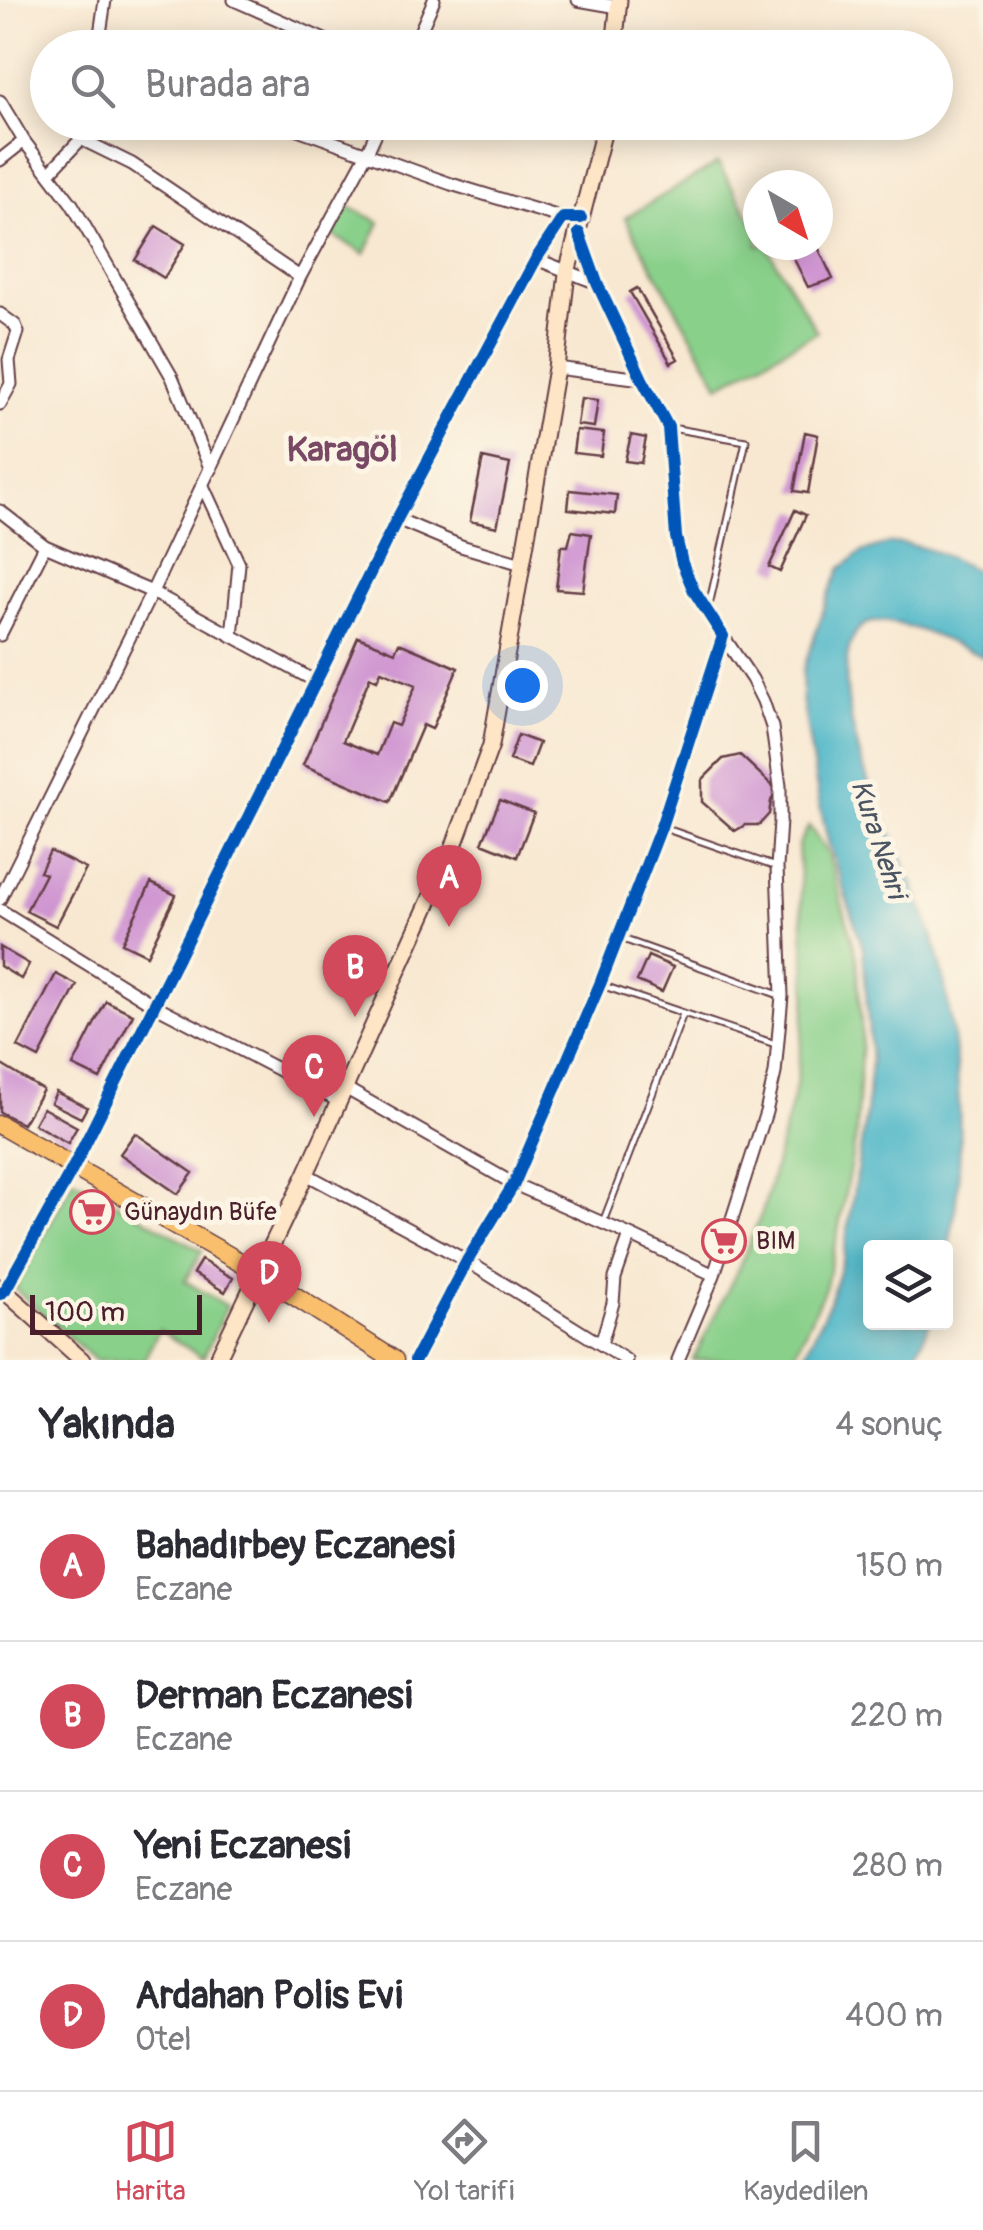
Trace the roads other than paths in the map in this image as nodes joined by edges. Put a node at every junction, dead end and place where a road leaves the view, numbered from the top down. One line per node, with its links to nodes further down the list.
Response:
1 (104, 0): 6 (street)
2 (234, 0): 7 (street)
3 (434, 0): 8 (street)
4 (578, 0): 5 (street)
5 (618, 3): 9 (main road)
6 (100, 30)
7 (302, 30)
8 (422, 30)
9 (616, 30)
10 (0, 101): 16 (street)
11 (80, 140): 19 (street)
12 (83, 140): 24 (street)
13 (325, 140): 17 (street)
14 (373, 140): 17 (street)
15 (601, 140): 21 (main road)
16 (24, 141): 18 (street); 19 (street)
17 (366, 156): 20 (street); 24 (street)
18 (0, 160)
19 (50, 172): 31 (street)
20 (562, 218): 21 (street); 22 (street)
21 (580, 225): 23 (main road); 25 (street)
22 (536, 258): 23 (street); 34 (street)
23 (568, 273): 25 (street); 27 (main road)
24 (300, 278): 31 (street)
25 (597, 284): 28 (street)
26 (0, 314): 29 (street)
27 (556, 368): 28 (street); 36 (main road)
28 (642, 379): 30 (street)
29 (0, 404)
30 (668, 427): 38 (street); 38 (lane)
31 (210, 470): 32 (street)
32 (203, 486): 37 (street); 40 (street)
33 (0, 511): 35 (street)
34 (397, 519): 36 (street); 42 (street)
35 (45, 546): 37 (street); 39 (street)
36 (522, 564): 53 (main road)
37 (152, 592): 40 (street); 45 (street)
38 (708, 614): 41 (street)
39 (0, 635)
40 (232, 636): 42 (street)
41 (724, 636): 43 (street); 44 (street)
42 (315, 681): 50 (street)
43 (661, 828): 44 (lane); 47 (street)
44 (777, 867): 49 (street)
45 (0, 898)
46 (0, 910): 50 (street)
47 (619, 937): 48 (street); 49 (lane)
48 (600, 984): 51 (lane); 57 (street)
49 (782, 996): 52 (street)
50 (154, 1005): 53 (street); 55 (street)
51 (683, 1014): 52 (lane); 58 (lane)
52 (778, 1045): 62 (street)
53 (342, 1095): 56 (main road); 57 (street)
54 (0, 1125): 55 (main road)
55 (73, 1168): 61 (main road); 63 (street)
56 (306, 1174): 60 (street); 61 (main road)
57 (514, 1184): 58 (street); 60 (street)
58 (603, 1223): 59 (street)
59 (630, 1235): 62 (street); 64 (street)
60 (468, 1261): 64 (street); 68 (street)
61 (260, 1273): 65 (main road); 67 (main road)
62 (714, 1275): 70 (street)
63 (2, 1290): 66 (main road)
64 (601, 1344): 69 (street)
65 (385, 1358)
66 (82, 1360)
67 (217, 1360)
68 (415, 1360)
69 (626, 1360)
70 (678, 1360)

